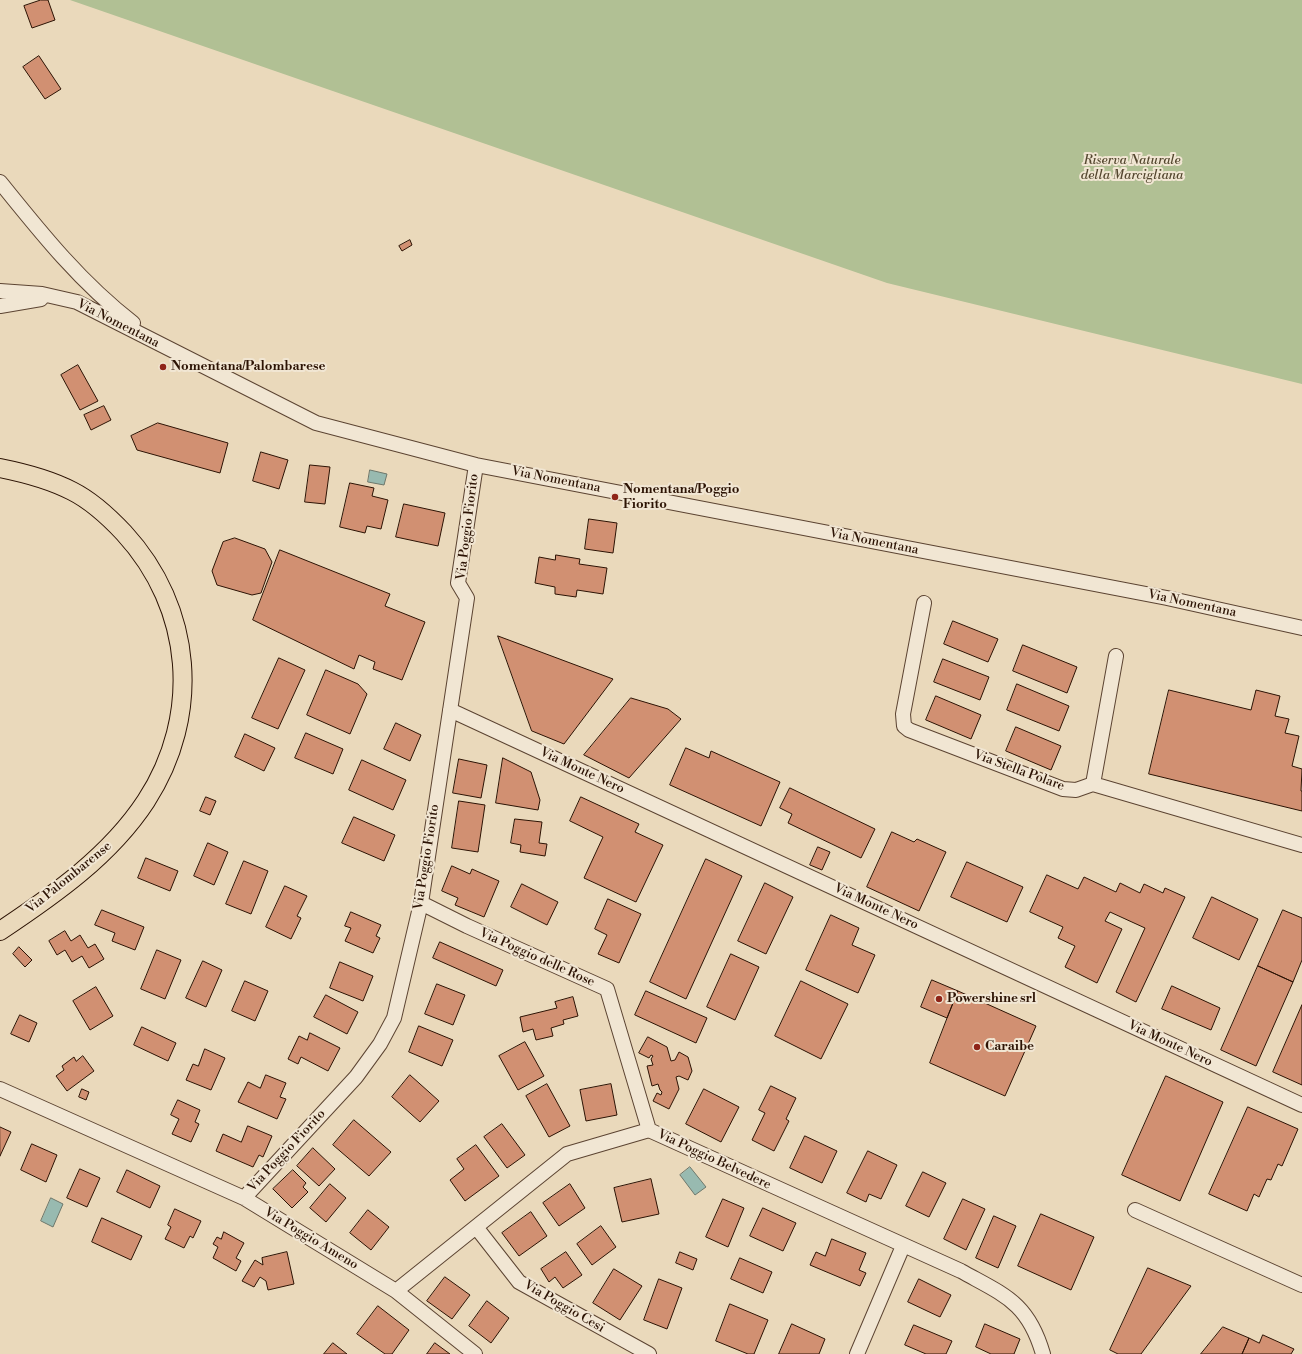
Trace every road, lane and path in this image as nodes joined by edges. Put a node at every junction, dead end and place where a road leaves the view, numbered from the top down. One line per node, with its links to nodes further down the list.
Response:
1 (0, 182): 5 (street)
2 (0, 291): 3 (street, Via Nomentana)
3 (64, 298): 4 (street); 5 (street, Via Nomentana)
4 (0, 306)
5 (183, 357): 6 (street, Via Nomentana)
6 (476, 465): 9 (street, Via Nomentana); 11 (street, Via Poggio Fiorito)
7 (4, 469): 15 (main road, Via Palombarense)
8 (924, 603): 12 (street, Via Stella Polare)
9 (1302, 628)
10 (1116, 656): 12 (street)
11 (450, 710): 14 (street, Via Poggio Fiorito); 17 (street, Via Monte Nero)
12 (1093, 784): 13 (street)
13 (1302, 845)
14 (421, 902): 18 (street, Via Poggio delle Rose); 19 (street, Via Poggio Fiorito)
15 (0, 931)
16 (0, 1089): 19 (street, Via Poggio Ameno)
17 (1302, 1105)
18 (650, 1130): 21 (street, Via Poggio Belvedere); 22 (street, Via Poggio Belvedere)
19 (244, 1198): 24 (street, Via Poggio Ameno)
20 (1135, 1210): 23 (street)
21 (476, 1227): 24 (street, Via Poggio Belvedere); 26 (street, Via Poggio Cesi)
22 (903, 1246): 27 (street); 28 (street, Via Poggio Belvedere)
23 (1302, 1285)
24 (396, 1291): 25 (street, Via Poggio Ameno)
25 (475, 1354)
26 (649, 1354)
27 (857, 1354)
28 (1044, 1354)

